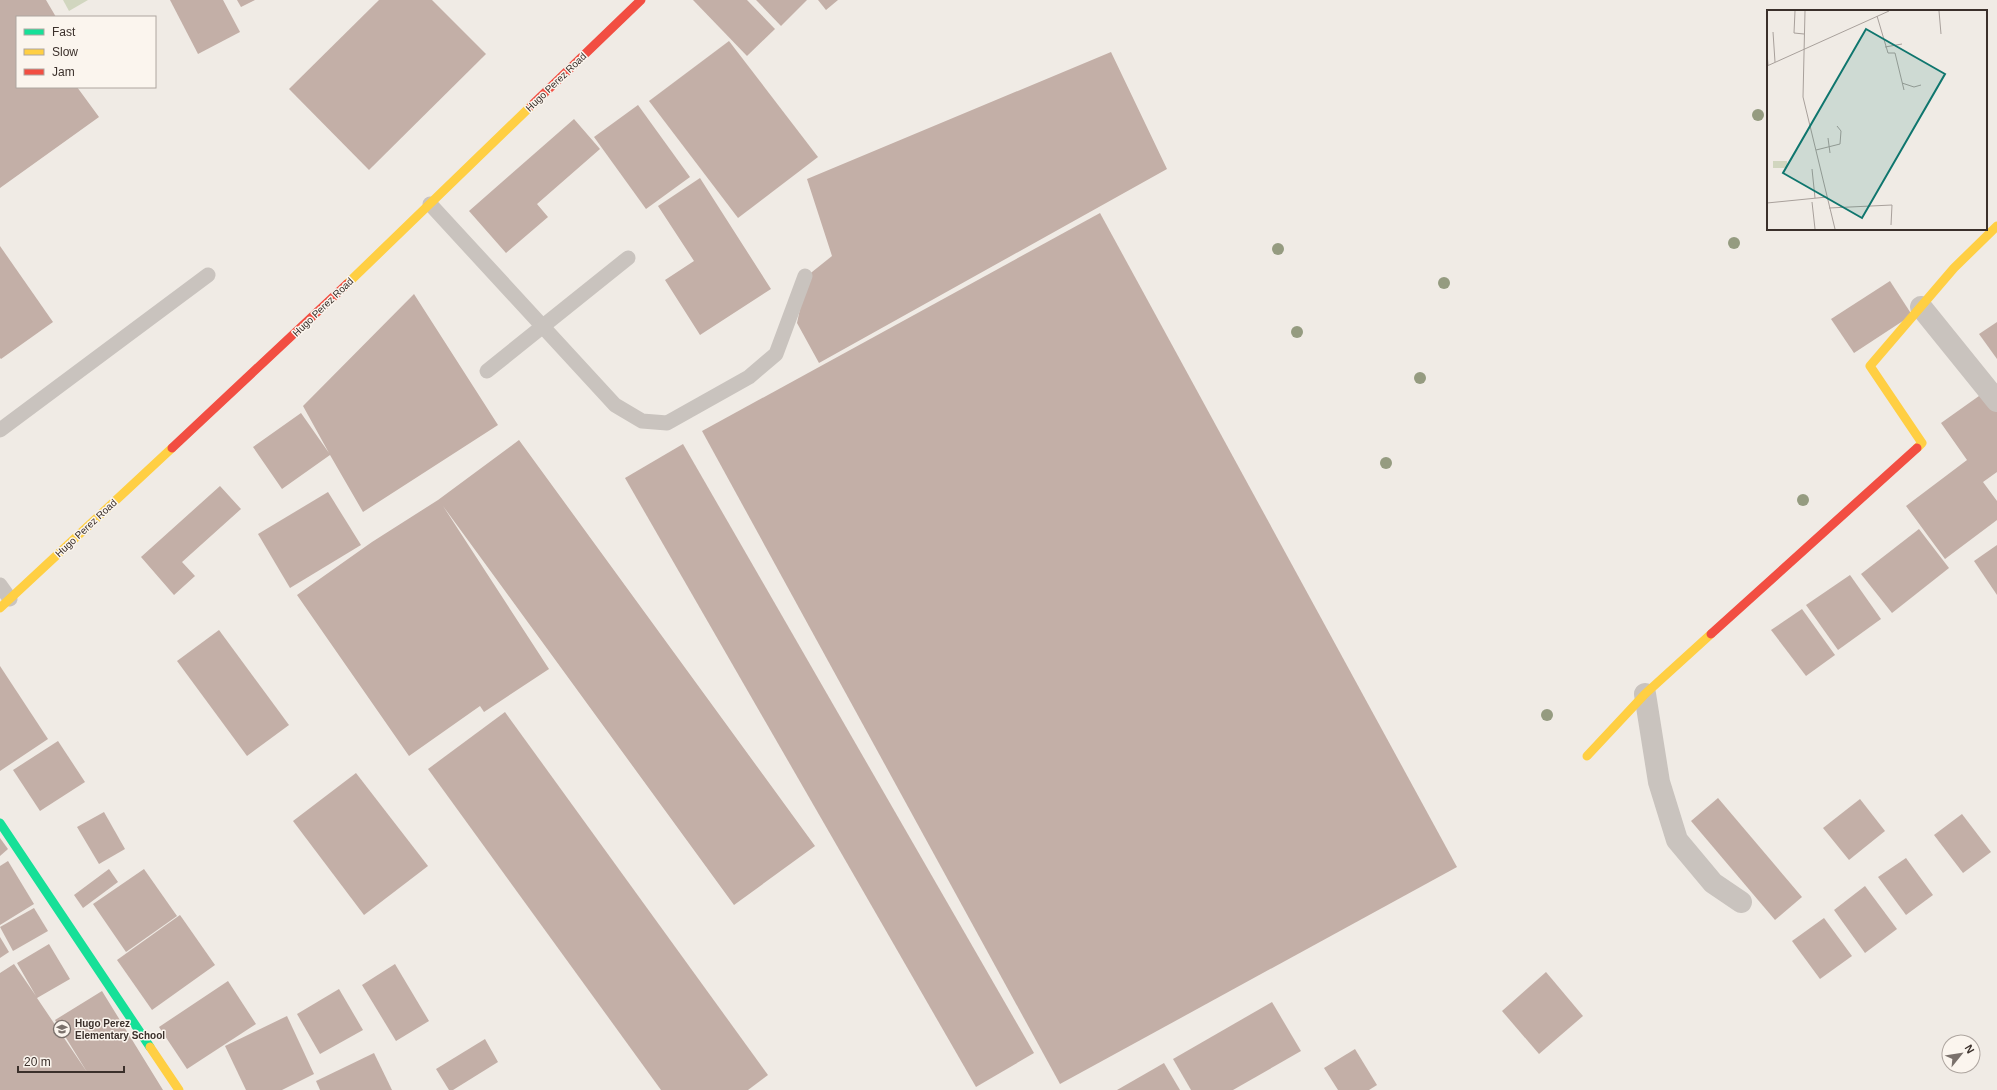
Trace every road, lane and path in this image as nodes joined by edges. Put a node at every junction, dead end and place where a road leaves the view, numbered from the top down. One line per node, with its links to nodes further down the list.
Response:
1 (641, 0): 2 (street, Hugo Perez Road)
2 (430, 204): 8 (lane); 13 (street, Hugo Perez Road)
3 (1997, 226): 7 (street)
4 (628, 258): 8 (lane)
5 (208, 274): 11 (lane)
6 (806, 276): 8 (lane)
7 (1922, 307): 10 (street); 14 (street)
8 (542, 327): 9 (lane)
9 (487, 371)
10 (1997, 401)
11 (0, 430)
12 (0, 585): 13 (lane)
13 (5, 604)
14 (1645, 694): 15 (street); 17 (street)
15 (1587, 756)
16 (0, 822): 18 (street)
17 (1741, 902)
18 (179, 1090)

